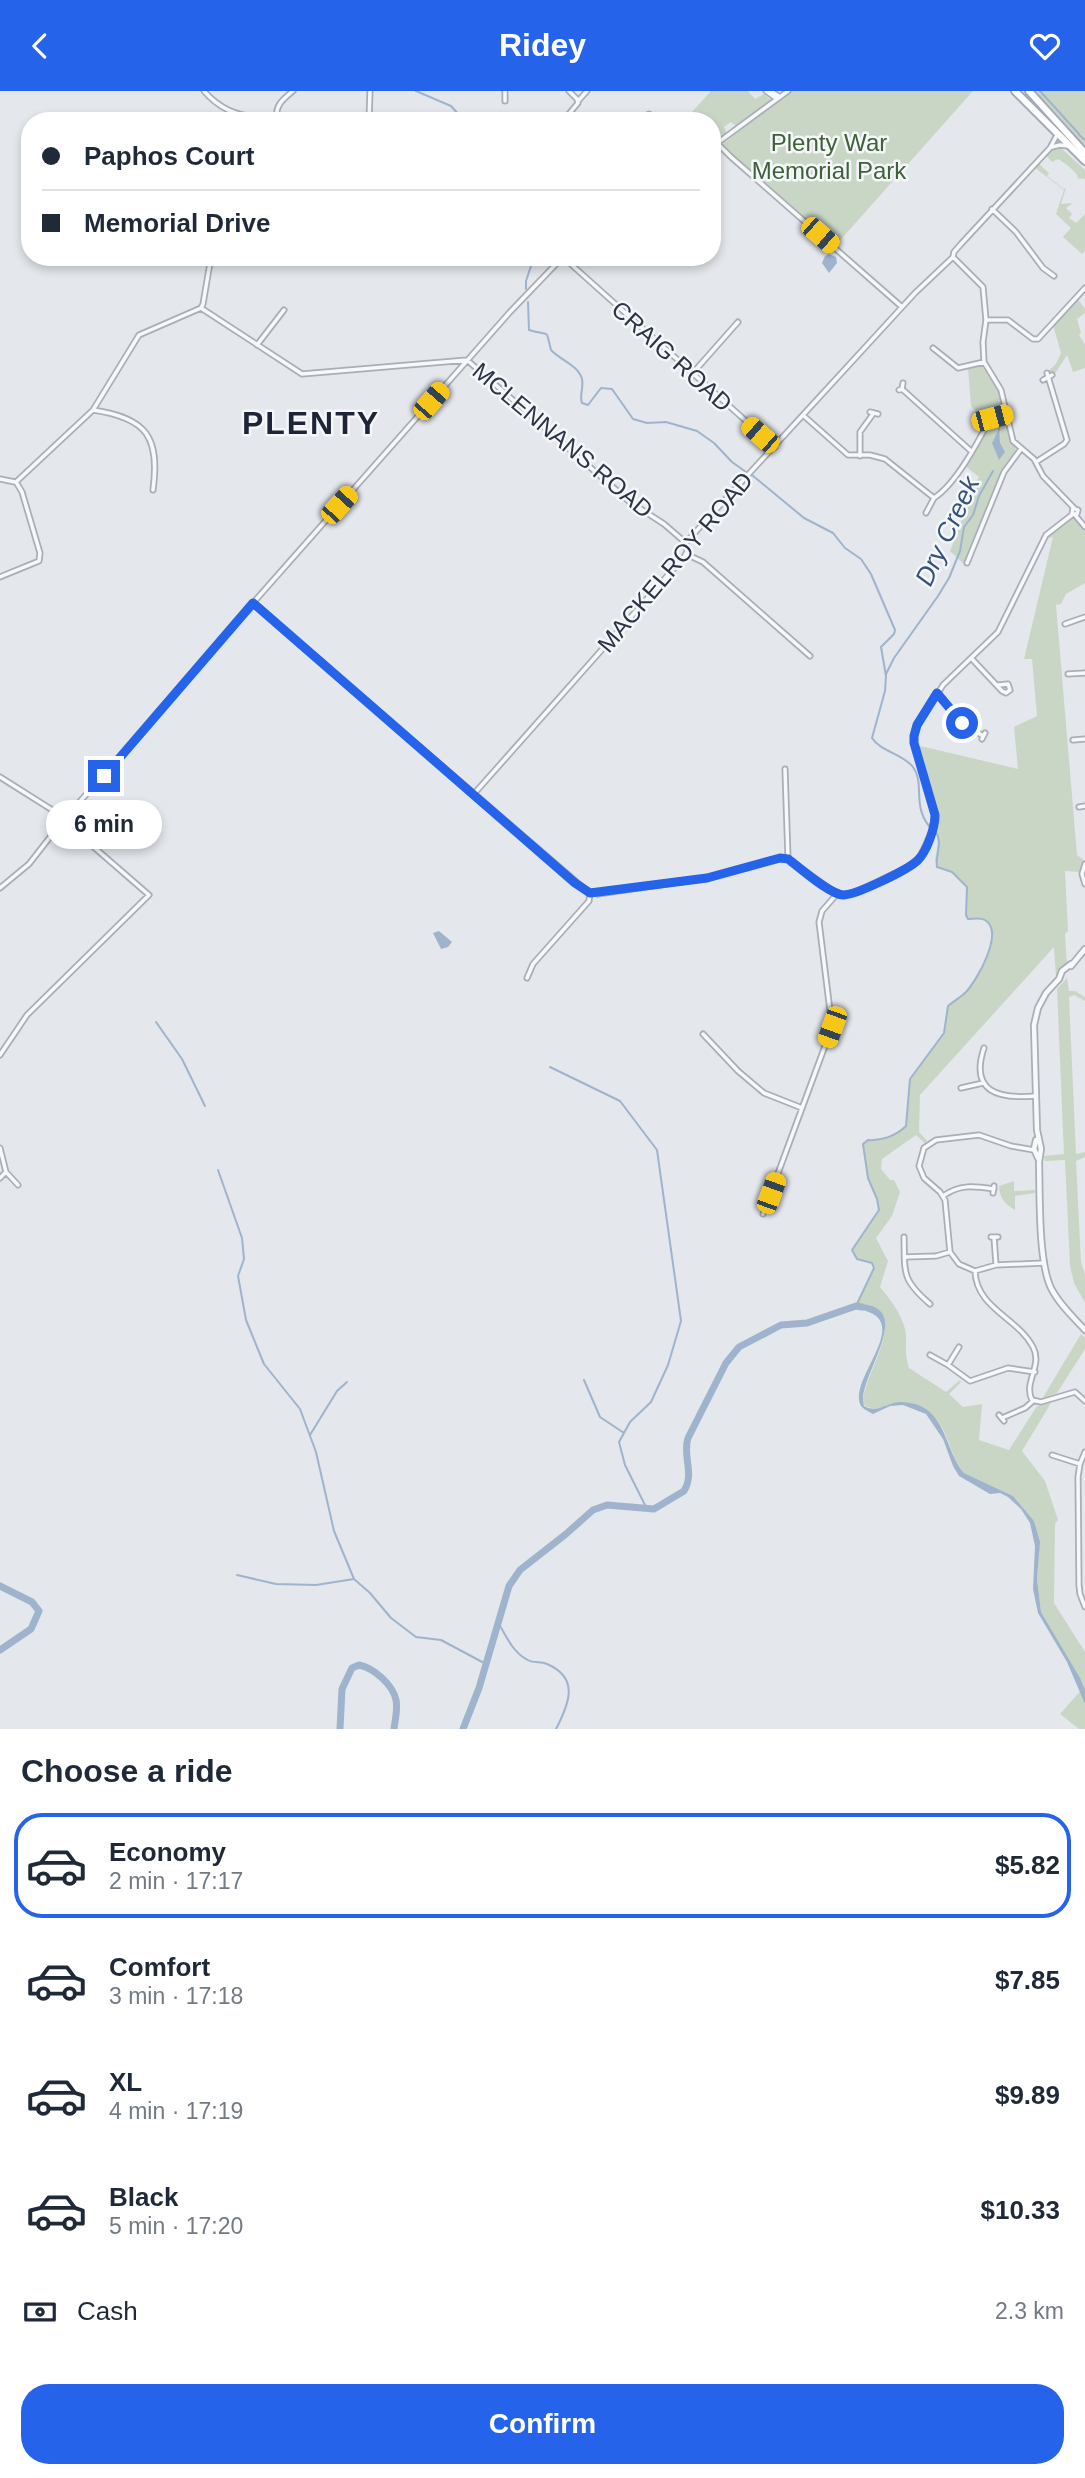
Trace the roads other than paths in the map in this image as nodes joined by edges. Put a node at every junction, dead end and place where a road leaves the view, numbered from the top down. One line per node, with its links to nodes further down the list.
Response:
1 (204, 91): 14 (street)
2 (293, 91): 15 (street)
3 (370, 91): 16 (street)
4 (505, 91): 13 (street)
5 (569, 91): 12 (street)
6 (587, 91): 12 (street)
7 (768, 91): 11 (street)
8 (788, 91): 11 (street)
9 (1015, 91): 18 (main road)
10 (1029, 91): 23 (main road)
11 (779, 98): 19 (street)
12 (578, 100): 17 (street)
13 (505, 101)
14 (232, 112)
15 (278, 112)
16 (369, 112)
17 (571, 112)
18 (1057, 132): 21 (main road); 22 (street, MACKELROY ROAD)
19 (721, 142)
20 (721, 145): 32 (street)
21 (1071, 146): 22 (street); 24 (main road)
22 (1050, 148): 25 (street, MACKELROY ROAD)
23 (1085, 153)
24 (1085, 161)
25 (992, 209): 26 (street, MACKELROY ROAD); 30 (street)
26 (953, 257): 32 (street, MACKELROY ROAD); 35 (street)
27 (209, 266): 33 (street)
28 (552, 266): 39 (street)
29 (571, 266): 41 (street, CRAIG ROAD)
30 (1054, 276)
31 (1085, 288): 35 (street)
32 (902, 307): 47 (street, MACKELROY ROAD)
33 (201, 308): 37 (street, MCLENNANS ROAD); 44 (street)
34 (284, 310): 37 (street)
35 (986, 320): 40 (street)
36 (738, 322): 41 (street)
37 (257, 345): 39 (street, MCLENNANS ROAD)
38 (932, 347): 40 (street)
39 (467, 360): 61 (street, MCLENNANS ROAD); 65 (street)
40 (984, 362): 46 (street)
41 (692, 373): 48 (street, CRAIG ROAD)
42 (1043, 380): 52 (street)
43 (903, 383): 50 (street)
44 (93, 410): 54 (street); 55 (street)
45 (874, 413): 51 (street)
46 (1007, 414): 49 (street); 50 (street)
47 (804, 416): 48 (street, MACKELROY ROAD); 51 (street)
48 (775, 447): 61 (street, MACKELROY ROAD)
49 (1022, 449): 52 (street); 63 (street)
50 (972, 451): 56 (street)
51 (860, 456): 56 (street)
52 (1036, 462): 58 (street)
53 (0, 479): 54 (street)
54 (16, 482): 64 (street)
55 (153, 490)
56 (934, 498): 59 (street)
57 (1085, 506): 58 (street)
58 (1075, 512): 60 (street); 69 (street)
59 (926, 513)
60 (1085, 527)
61 (686, 543): 62 (street, MACKELROY ROAD)
62 (686, 554): 68 (street); 79 (street, MACKELROY ROAD)
63 (967, 563)
64 (0, 577)
65 (253, 603): 79 (street); 82 (street)
66 (1085, 617): 67 (street)
67 (1065, 624)
68 (810, 656)
69 (972, 658): 72 (street); 73 (street)
70 (1085, 673): 71 (street)
71 (1068, 674)
72 (996, 685)
73 (937, 693): 74 (street); 88 (street)
74 (983, 736)
75 (1085, 739): 76 (street)
76 (1073, 740)
77 (785, 769): 83 (street)
78 (0, 777): 82 (street)
79 (473, 795): 87 (street)
80 (1085, 806): 81 (street)
81 (1079, 807)
82 (66, 817): 86 (street); 93 (street)
83 (788, 859): 87 (street); 88 (street)
84 (1085, 864): 85 (street)
85 (1085, 884)
86 (0, 888)
87 (590, 893): 90 (street)
88 (837, 894): 97 (street)
89 (1085, 949): 96 (street)
90 (527, 978)
91 (703, 1034): 97 (street)
92 (984, 1048): 94 (street)
93 (0, 1055)
94 (984, 1083): 95 (street); 96 (street)
95 (961, 1088)
96 (1036, 1096): 99 (street)
97 (802, 1108): 105 (street)
98 (0, 1148): 100 (street)
99 (1037, 1148): 104 (street); 110 (street)
100 (6, 1172): 101 (street); 102 (street)
101 (0, 1178)
102 (18, 1185)
103 (994, 1190): 104 (street)
104 (943, 1196): 108 (street)
105 (763, 1215)
106 (904, 1237): 109 (street)
107 (994, 1237): 111 (street)
108 (950, 1252): 109 (street); 112 (street)
109 (905, 1257): 113 (street)
110 (1044, 1263): 111 (street); 114 (street)
111 (996, 1265): 112 (street)
112 (975, 1271): 118 (street)
113 (930, 1304)
114 (1085, 1330)
115 (959, 1347): 117 (street)
116 (930, 1355): 117 (street)
117 (948, 1365): 118 (street)
118 (1035, 1372): 119 (street)
119 (1033, 1401): 120 (street); 121 (street)
120 (1085, 1401)
121 (1002, 1418)
122 (1085, 1452): 124 (street)
123 (1052, 1455): 124 (street)
124 (1080, 1464): 126 (street)
125 (1085, 1504): 126 (street)
126 (1078, 1505): 127 (street)
127 (1078, 1563): 128 (street); 129 (street)
128 (1085, 1563)
129 (1085, 1607)

